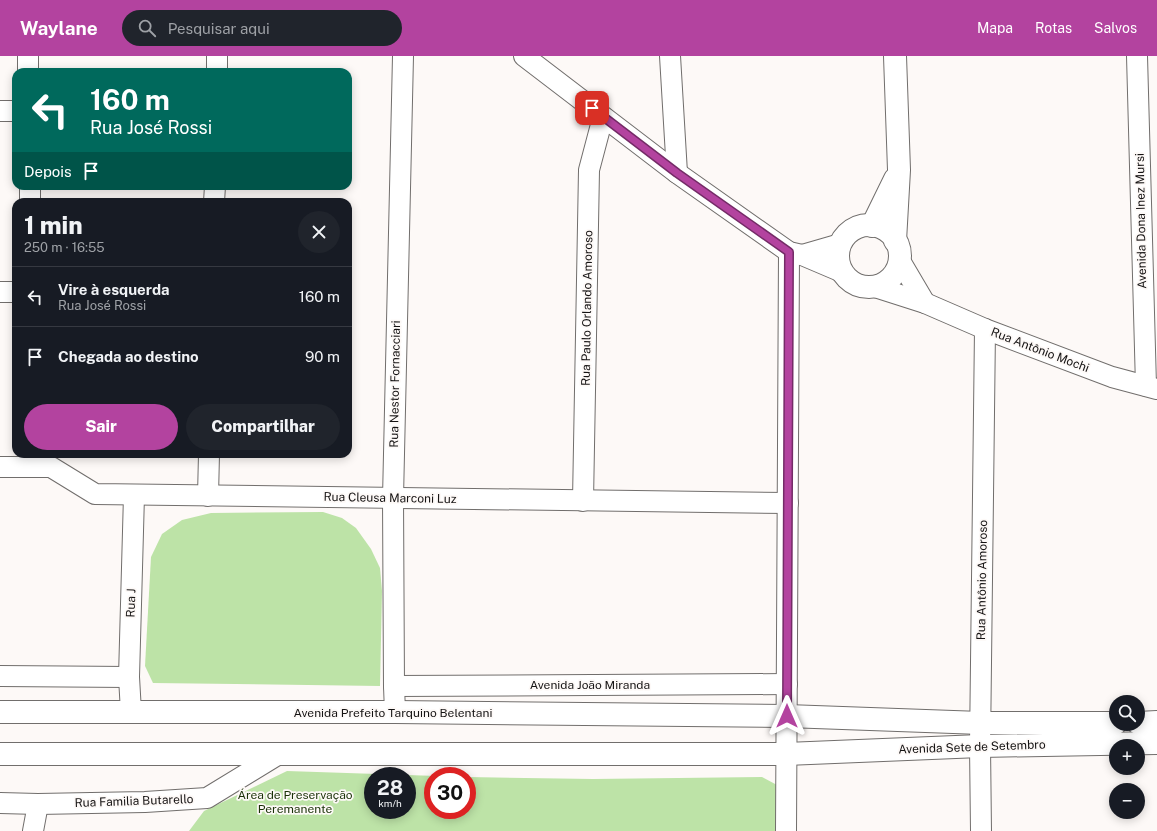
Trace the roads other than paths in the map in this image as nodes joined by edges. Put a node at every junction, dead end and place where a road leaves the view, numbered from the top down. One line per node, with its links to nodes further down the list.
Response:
1 (28, 56): 8 (street)
2 (217, 56): 9 (street)
3 (403, 56): 31 (street, Rua Nestor Fornacciari)
4 (524, 56): 12 (street)
5 (670, 56): 14 (street)
6 (895, 56): 13 (main road)
7 (1137, 56): 25 (street, Avenida Dona Inez Mursi)
8 (28, 68)
9 (217, 68)
10 (12, 110): 11 (street)
11 (0, 111)
12 (603, 117): 14 (street); 32 (street, Rua Paulo Orlando Amoroso)
13 (899, 170): 15 (main road); 17 (main road)
14 (677, 173): 18 (street)
15 (872, 226): 16 (main road); 17 (main road)
16 (840, 244): 18 (street); 19 (main road)
17 (897, 250): 20 (main road); 23 (street)
18 (796, 253): 19 (street); 33 (street)
19 (842, 272): 20 (main road)
20 (875, 287): 23 (street, Rua Antônio Mochi)
21 (0, 292): 22 (street)
22 (12, 292)
23 (925, 304): 24 (street, Rua Antônio Mochi)
24 (985, 329): 25 (street, Rua Antônio Mochi); 44 (street, Rua Antônio Amoroso)
25 (1151, 388)
26 (209, 458): 30 (street)
27 (48, 461): 28 (street, Rua Cleusa Marconi Luz); 29 (street, Rua Cleusa Marconi Luz)
28 (0, 467)
29 (134, 495): 30 (street, Rua Cleusa Marconi Luz); 35 (street, Rua J)
30 (208, 496): 31 (street, Rua Cleusa Marconi Luz)
31 (393, 498): 32 (street, Rua Cleusa Marconi Luz); 37 (street, Rua Nestor Fornacciari)
32 (583, 501): 33 (street, Rua Cleusa Marconi Luz)
33 (788, 503): 36 (street)
34 (0, 676): 35 (street)
35 (129, 677): 39 (street, Rua J)
36 (787, 684): 37 (street, Avenida João Miranda); 41 (street)
37 (394, 686): 40 (street, Rua Nestor Fornacciari)
38 (0, 712): 39 (main road, Avenida Prefeito Tarquino Belentani)
39 (131, 712): 40 (main road, Avenida Prefeito Tarquino Belentani)
40 (395, 712): 41 (main road, Avenida Prefeito Tarquino Belentani)
41 (787, 716): 44 (main road, Avenida Sete de Setembro); 50 (street)
42 (1145, 722): 43 (main road)
43 (1157, 722)
44 (981, 723): 45 (main road, Avenida Sete de Setembro); 47 (street, Rua Antônio Amoroso)
45 (1109, 723)
46 (1157, 743): 47 (main road, Avenida Sete de Setembro)
47 (980, 746): 50 (main road, Avenida Sete de Setembro); 55 (street, Rua Antônio Amoroso)
48 (0, 754): 49 (main road)
49 (279, 754): 50 (main road); 52 (street, Rua Familia Butarello)
50 (786, 754): 54 (street)
51 (0, 803): 52 (street, Rua Familia Butarello)
52 (38, 804): 53 (street)
53 (33, 831)
54 (786, 831)
55 (981, 831)

